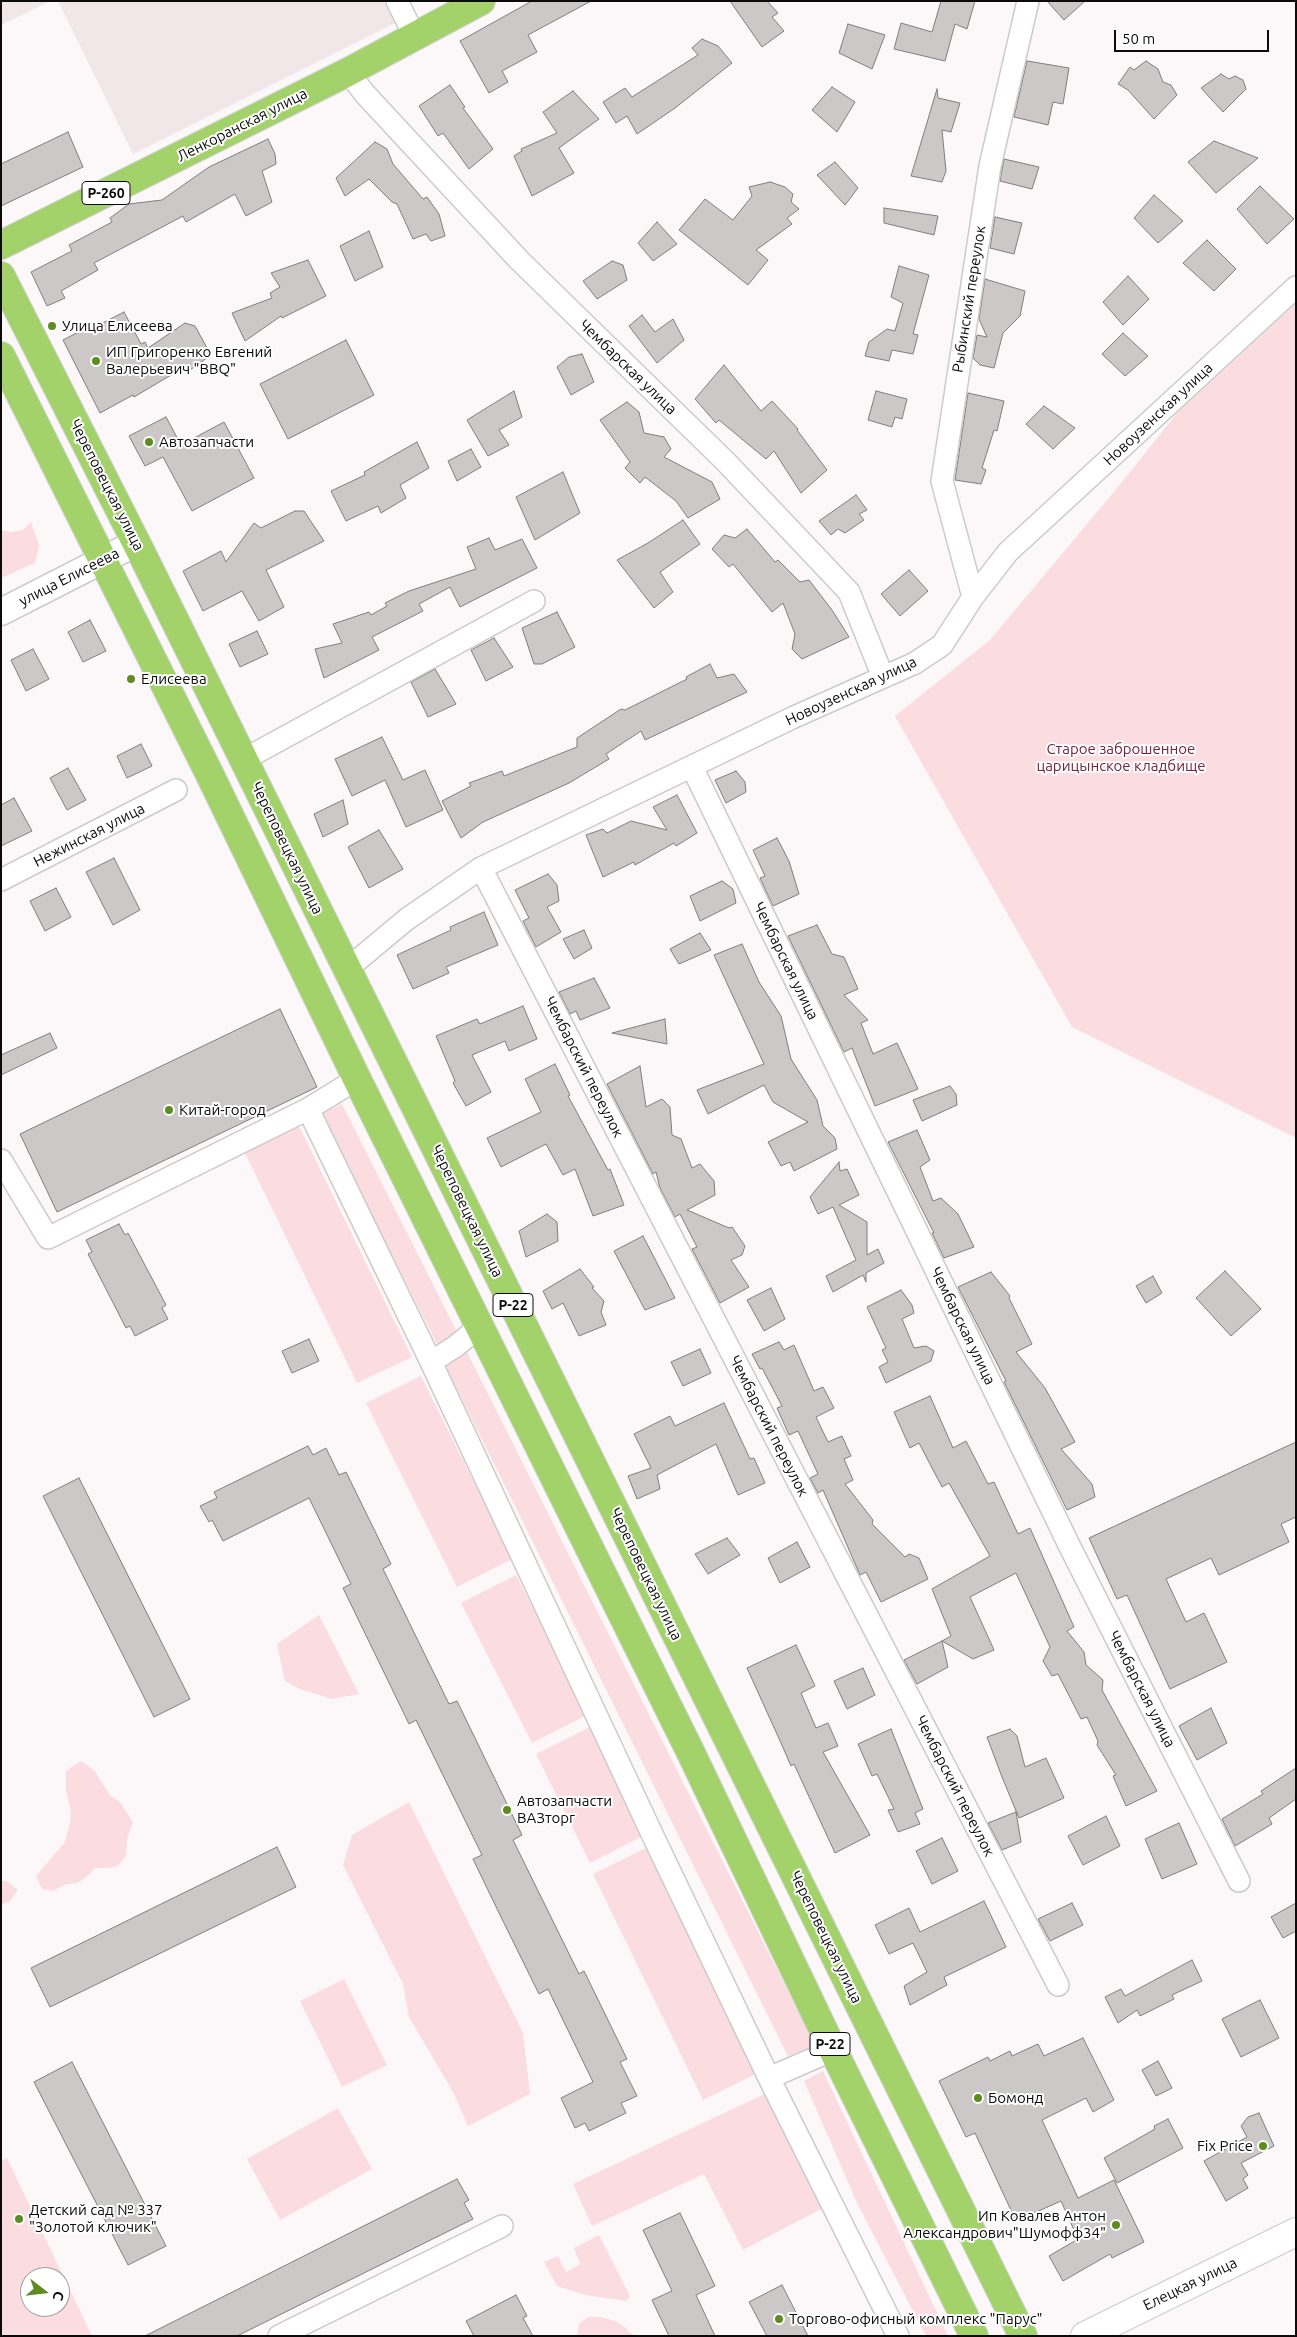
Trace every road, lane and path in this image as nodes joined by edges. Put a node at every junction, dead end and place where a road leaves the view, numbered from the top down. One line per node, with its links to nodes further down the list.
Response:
1 (397, 1): 4 (street)
2 (481, 1): 4 (highway, Ленкоранская улица / Р-260)
3 (1028, 1): 12 (street, Рыбинский переулок)
4 (415, 37): 5 (highway, Ленкоранская улица / Р-260)
5 (348, 72): 6 (highway, Ленкоранская улица / Р-260); 15 (street, Чембарская улица)
6 (1, 245)
7 (1, 276): 10 (highway, Череповецкая улица / Р-22)
8 (1296, 287): 12 (street, Новоузенская улица)
9 (1, 356): 11 (highway, Р-22)
10 (136, 543): 11 (street, улица Елисеева); 16 (highway, Череповецкая улица / Р-22)
11 (103, 559): 14 (street, улица Елисеева); 22 (highway, Р-22)
12 (973, 597): 15 (street, Новоузенская улица)
13 (534, 601): 16 (street)
14 (1, 612)
15 (883, 677): 17 (street, Новоузенская улица)
16 (243, 760): 21 (highway, Череповецкая улица / Р-22)
17 (692, 767): 19 (street, Новоузенская улица); 27 (street, Чембарская улица)
18 (176, 790): 20 (street, Нежинская улица)
19 (481, 868): 21 (street, Новоузенская улица); 28 (street, Чембарский переулок)
20 (1, 880)
21 (347, 968): 36 (highway, Череповецкая улица / Р-22)
22 (357, 1079): 23 (street); 25 (highway, Р-22)
23 (308, 1109): 24 (street); 26 (street)
24 (1, 1160)
25 (480, 1326): 26 (street); 29 (highway, Р-22)
26 (431, 1362): 30 (street)
27 (1240, 1881)
28 (1058, 1985)
29 (834, 2050): 30 (street); 35 (highway, Р-22)
30 (769, 2078): 34 (street)
31 (502, 2226): 33 (street)
32 (1296, 2232): 37 (main road, Елецкая улица)
33 (279, 2336)
34 (898, 2336)
35 (974, 2336)
36 (1023, 2336)
37 (1085, 2336)

